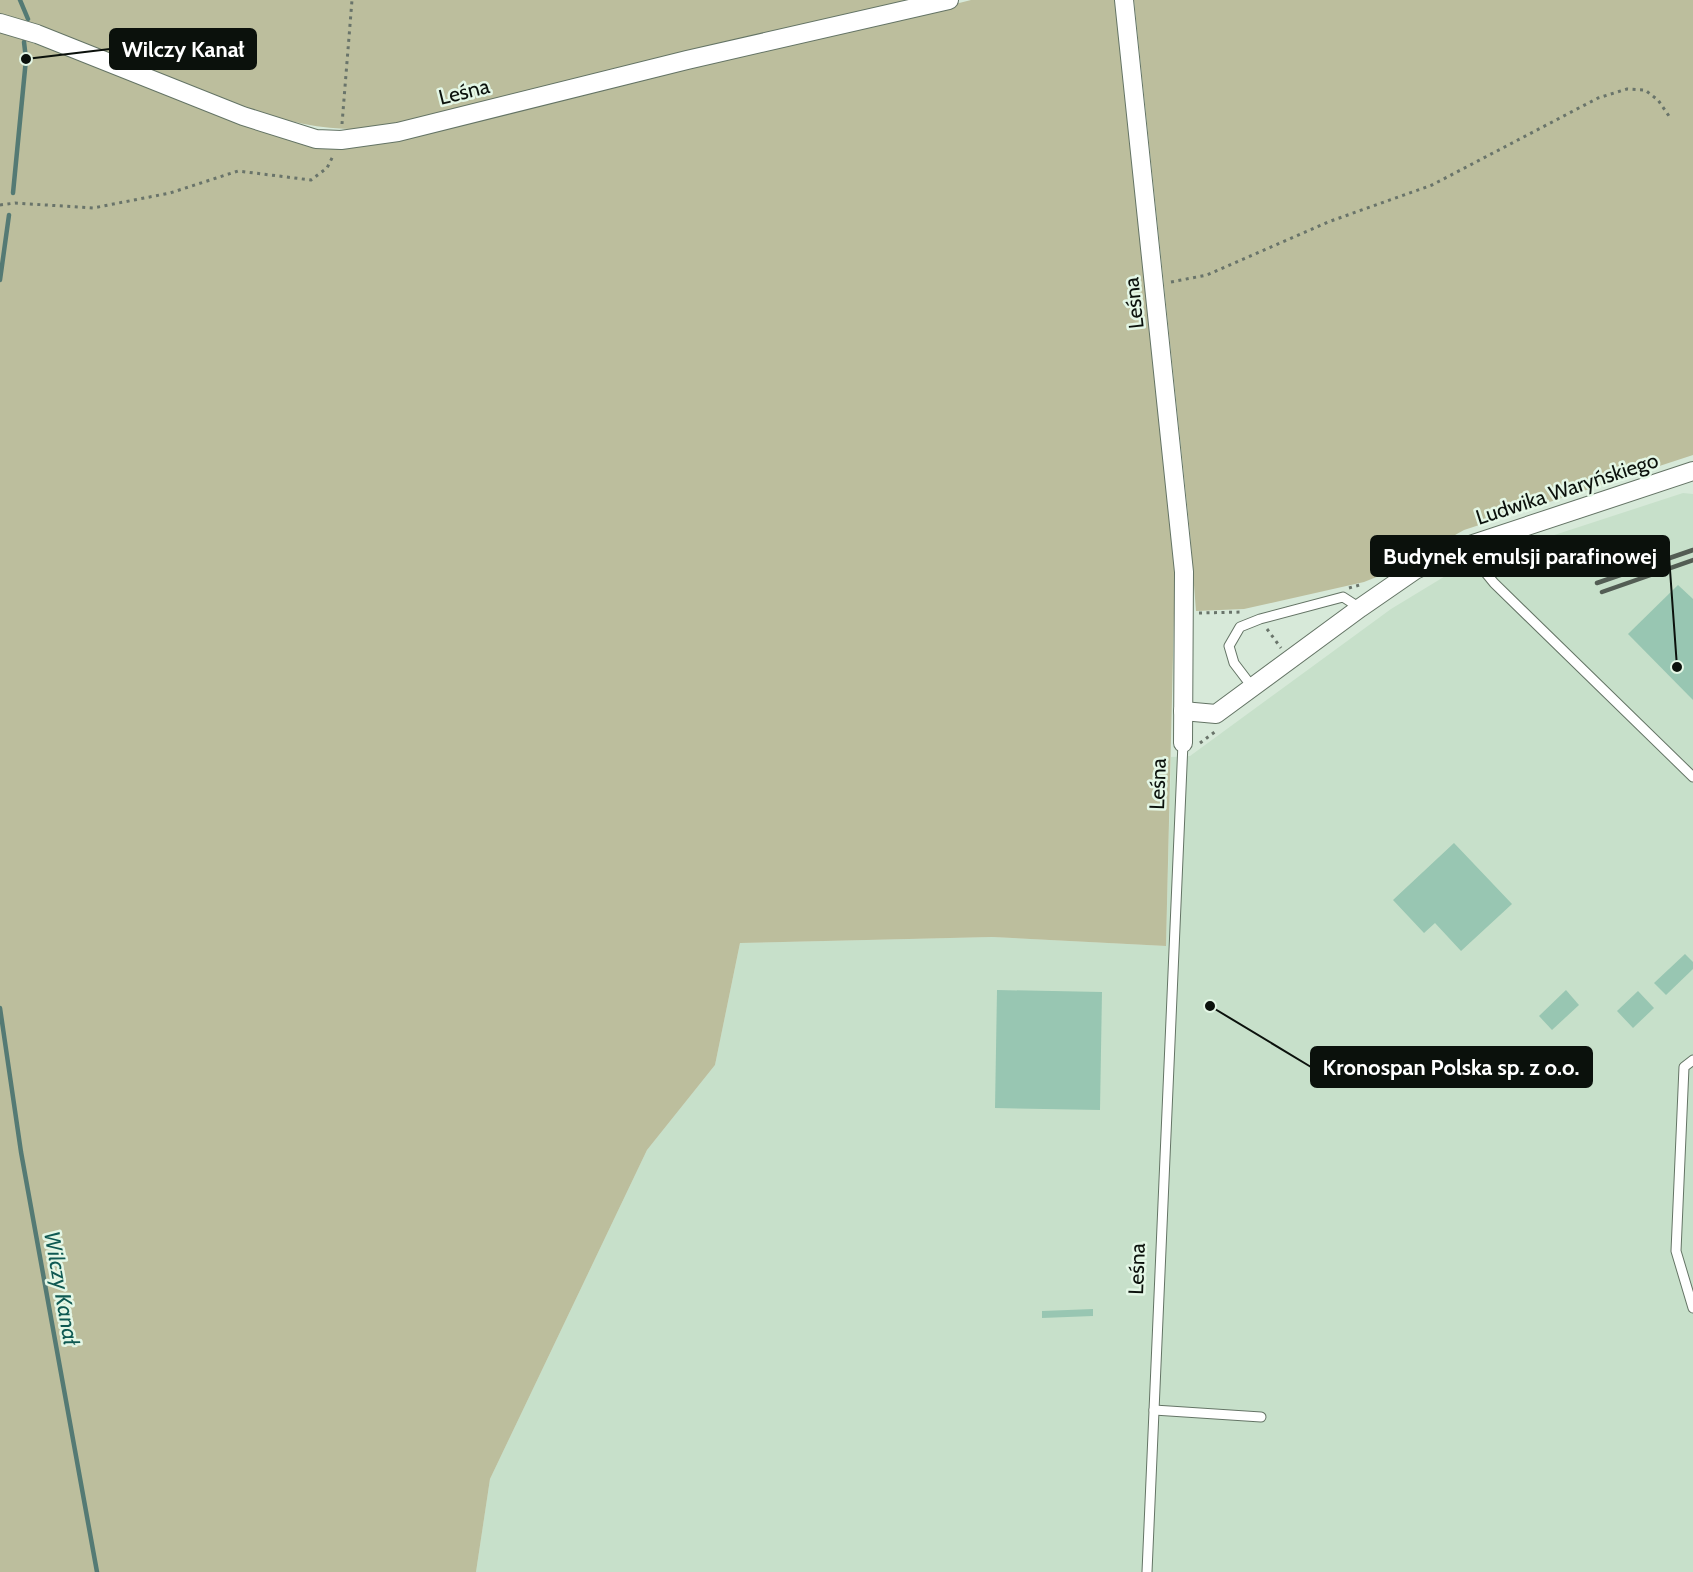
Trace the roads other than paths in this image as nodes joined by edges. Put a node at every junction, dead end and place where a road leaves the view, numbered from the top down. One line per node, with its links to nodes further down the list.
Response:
1 (949, 0): 3 (street, Leśna)
2 (1124, 0): 8 (street, Leśna)
3 (0, 23)
4 (1693, 471): 5 (street, Ludwika Waryńskiego)
5 (1470, 545): 6 (street, Ludwika Waryńskiego); 10 (lane)
6 (1360, 608): 7 (street, Ludwika Waryńskiego); 7 (lane)
7 (1253, 688): 8 (street, Ludwika Waryńskiego)
8 (1183, 711): 9 (street, Leśna)
9 (1183, 743): 13 (lane, Leśna)
10 (1693, 777)
11 (1693, 1060): 12 (lane)
12 (1693, 1308)
13 (1154, 1410): 14 (lane); 15 (lane, Leśna)
14 (1261, 1417)
15 (1147, 1572)

